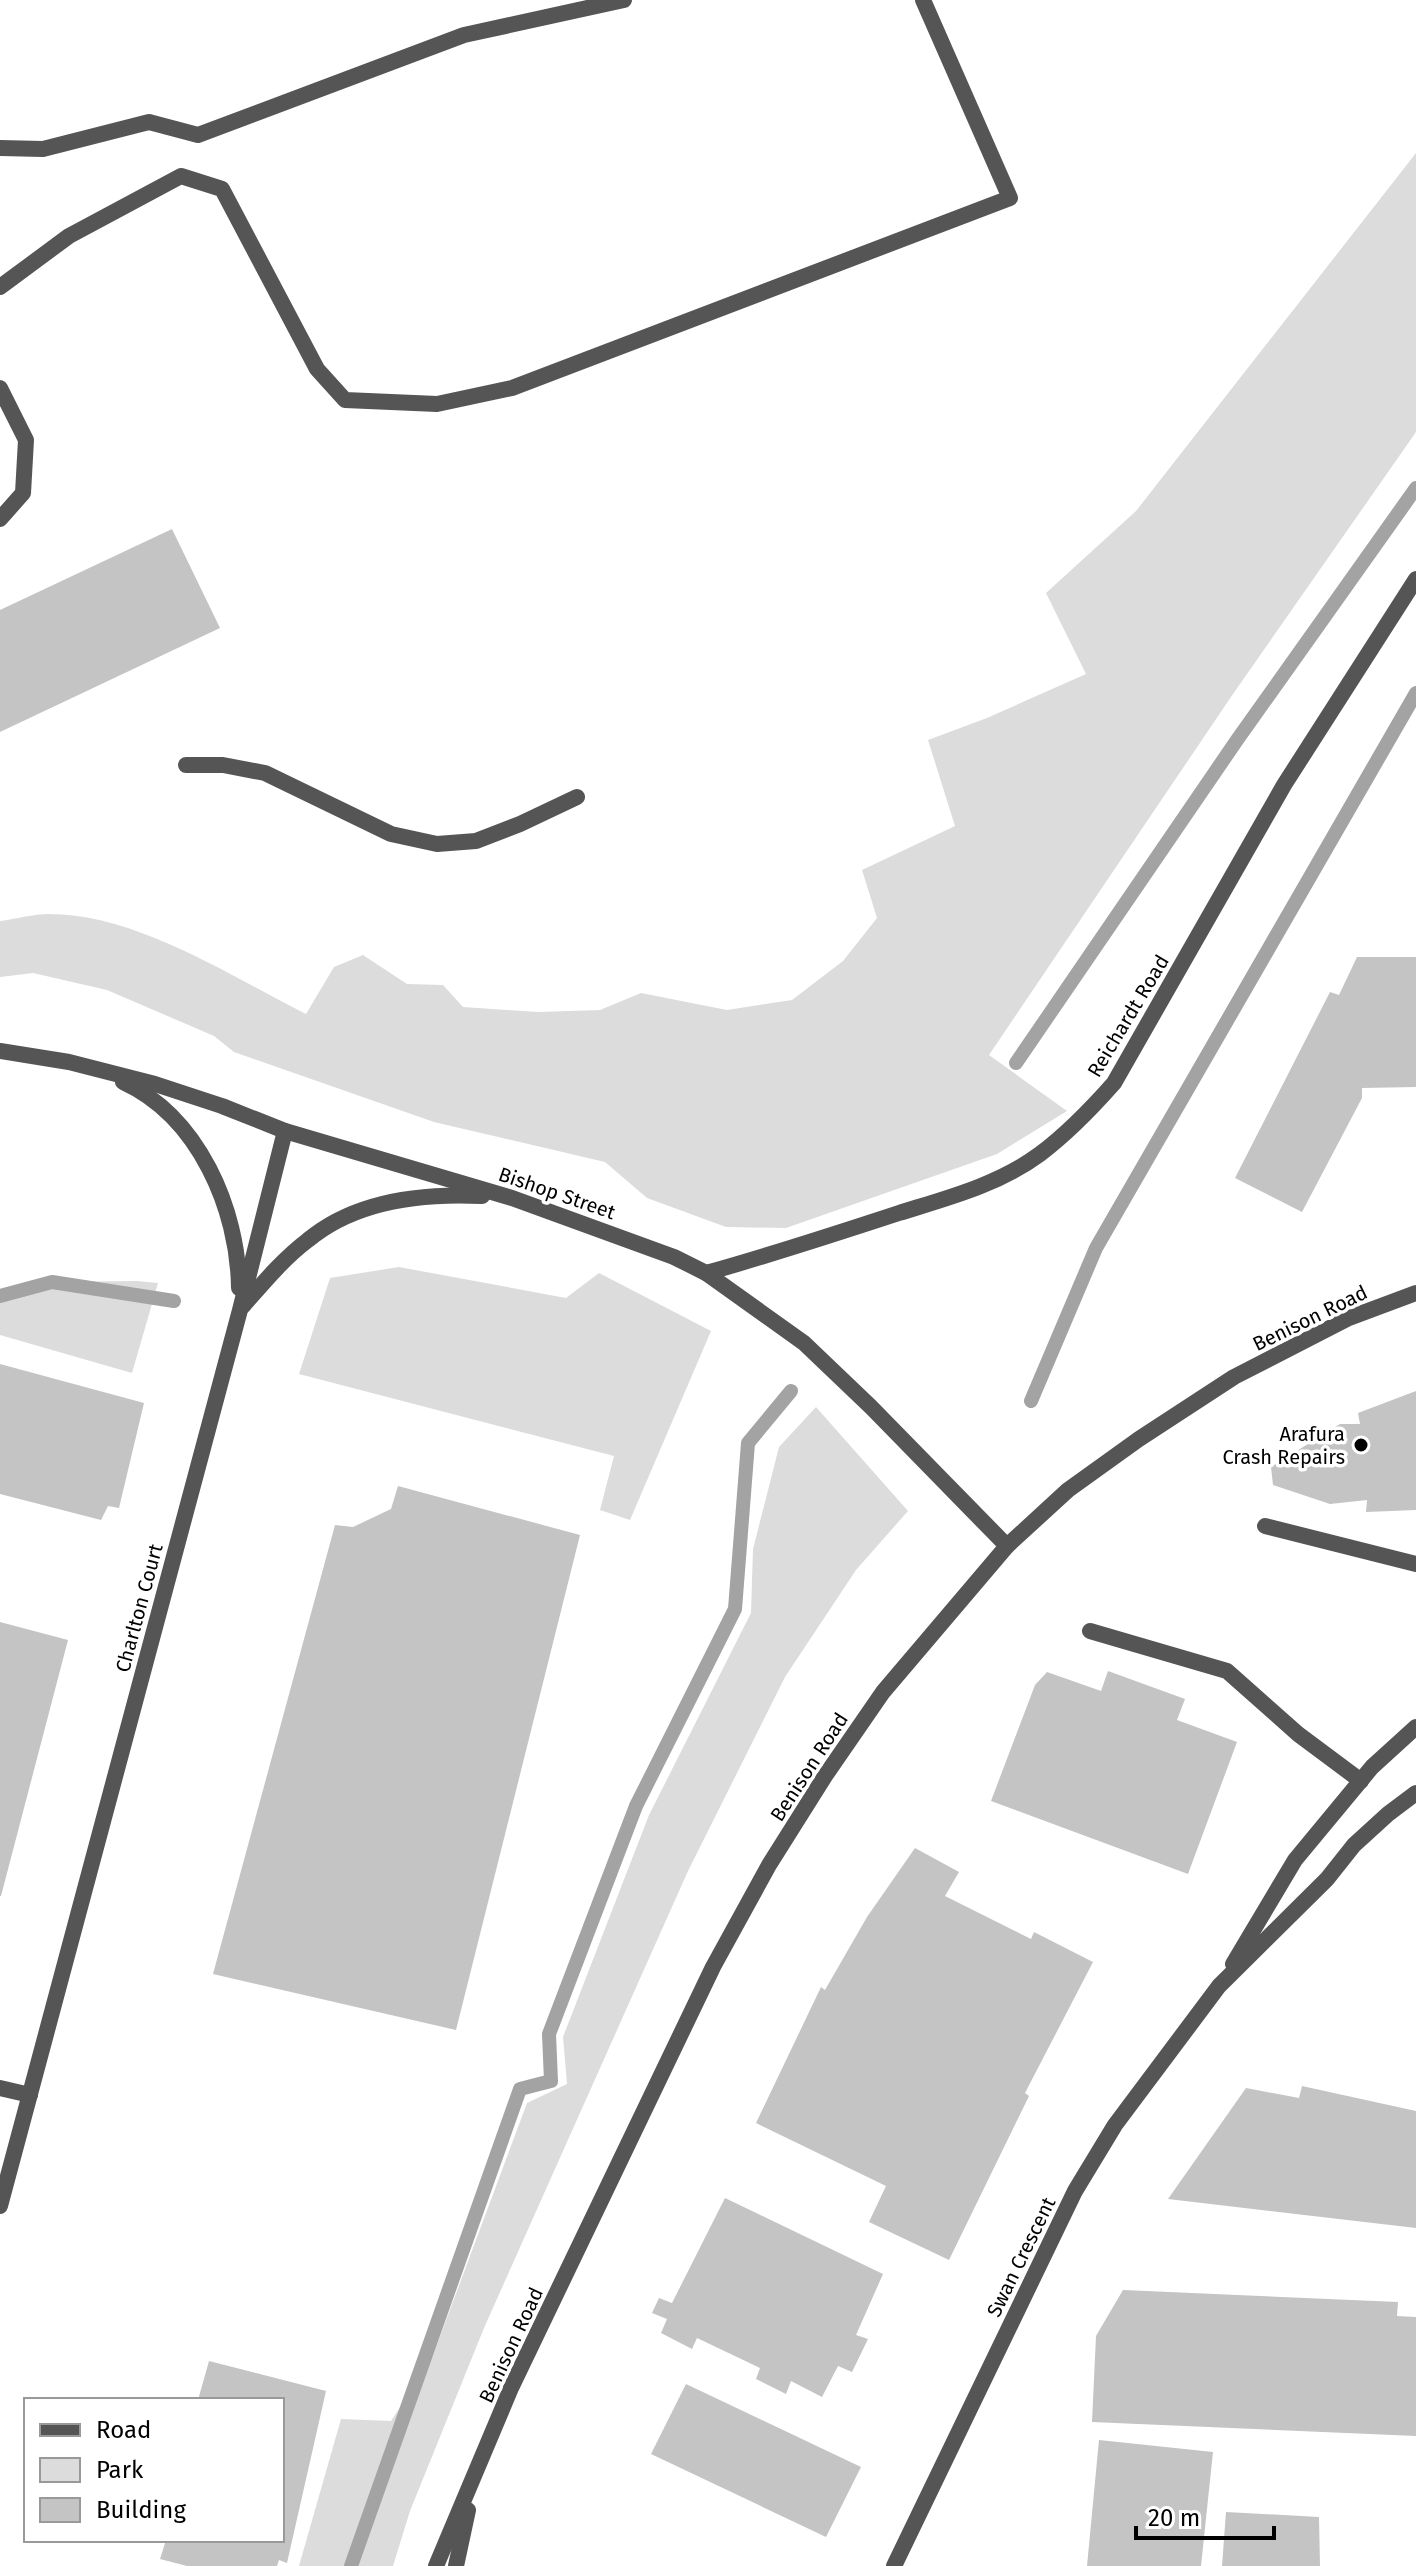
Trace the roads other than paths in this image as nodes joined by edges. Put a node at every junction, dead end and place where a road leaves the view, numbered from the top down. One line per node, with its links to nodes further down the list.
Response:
1 (624, 0): 3 (street)
2 (923, 0): 4 (street)
3 (0, 148)
4 (0, 287)
5 (0, 388): 6 (street)
6 (0, 519)
7 (1416, 579): 14 (street, Reichardt Road)
8 (186, 765): 9 (street)
9 (577, 797)
10 (0, 1051): 11 (street, Bishop Street)
11 (99, 1071): 12 (street, Bishop Street); 16 (street)
12 (285, 1131): 13 (street, Bishop Street); 16 (street, Charlton Court)
13 (512, 1198): 14 (street, Bishop Street); 16 (street)
14 (706, 1273): 18 (street, Bishop Street)
15 (1416, 1293): 18 (street, Benison Road)
16 (240, 1310): 26 (street, Charlton Court)
17 (1265, 1526): 19 (street)
18 (1007, 1546): 28 (street, Benison Road)
19 (1416, 1564)
20 (1090, 1631): 22 (street)
21 (1416, 1727): 22 (street, Swan Crescent)
22 (1361, 1781): 24 (street, Swan Crescent)
23 (1416, 1793): 24 (street, Swan Crescent)
24 (1219, 1986): 31 (street, Swan Crescent)
25 (0, 2088): 26 (street)
26 (30, 2095): 27 (street, Charlton Court)
27 (0, 2206)
28 (476, 2473): 29 (street, Benison Road); 30 (street, Benison Road)
29 (436, 2566)
30 (456, 2566)
31 (894, 2566)

